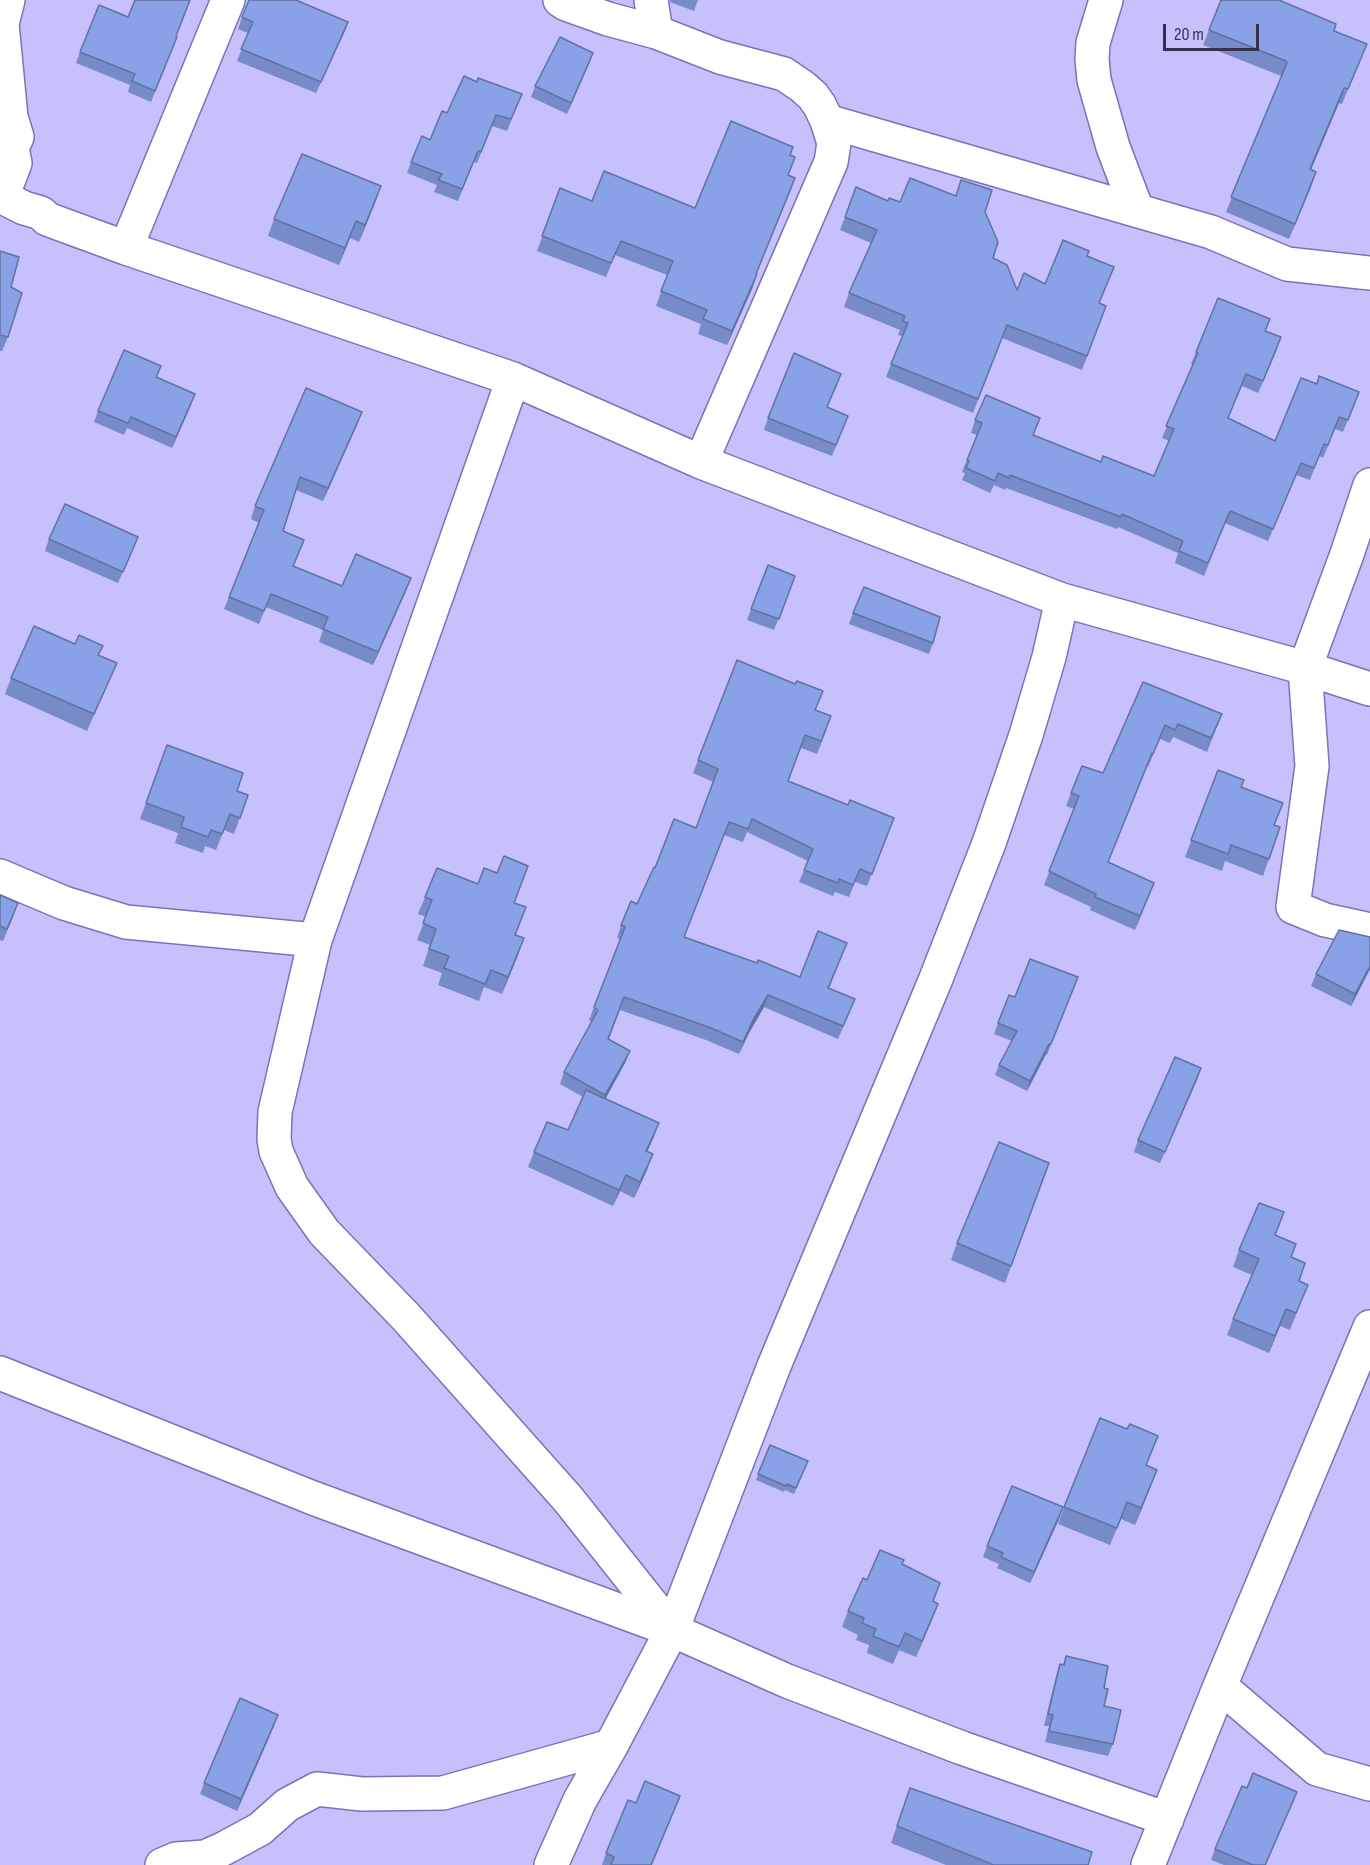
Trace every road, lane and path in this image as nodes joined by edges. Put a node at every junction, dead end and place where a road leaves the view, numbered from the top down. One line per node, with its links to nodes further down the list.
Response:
1 (8, 0): 8 (street)
2 (228, 0): 10 (street)
3 (560, 0): 6 (street)
4 (651, 0): 6 (street)
5 (1106, 0): 9 (street)
6 (656, 32): 7 (street)
7 (827, 121): 9 (street); 13 (street)
8 (1, 197): 10 (street)
9 (1137, 210): 11 (street)
10 (126, 248): 12 (street)
11 (1370, 273)
12 (513, 379): 13 (street); 20 (street)
13 (701, 462): 15 (street)
14 (1370, 485): 16 (street)
15 (1062, 600): 16 (street); 23 (street)
16 (1305, 668): 17 (street); 19 (street)
17 (1370, 689)
18 (0, 876): 20 (street)
19 (1370, 930)
20 (315, 940): 23 (street)
21 (1370, 1327): 24 (street)
22 (0, 1373): 23 (street)
23 (672, 1630): 25 (street); 27 (street)
24 (1220, 1686): 26 (street); 27 (street)
25 (611, 1746): 28 (street); 29 (street)
26 (1370, 1784)
27 (1167, 1819): 30 (street)
28 (162, 1865)
29 (551, 1865)
30 (1148, 1865)

